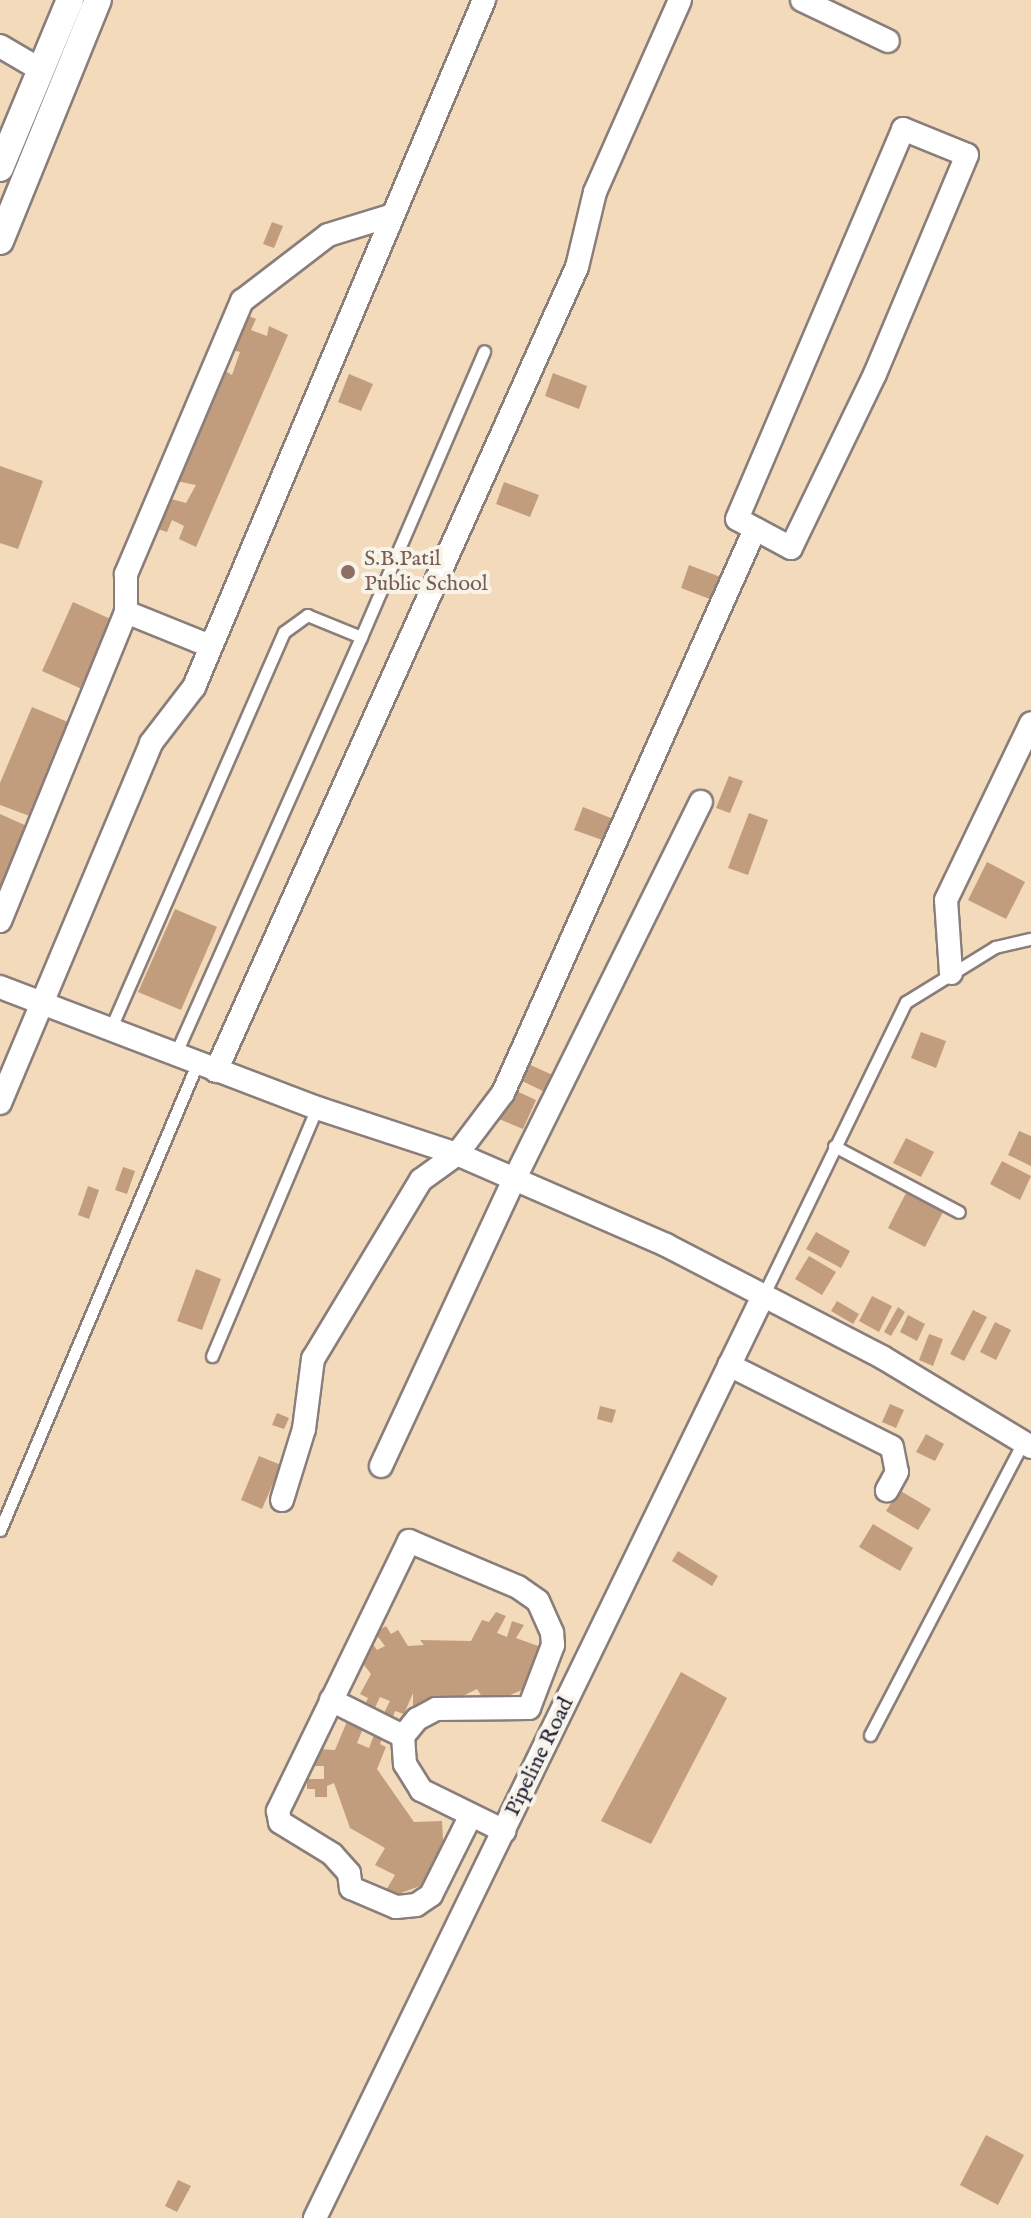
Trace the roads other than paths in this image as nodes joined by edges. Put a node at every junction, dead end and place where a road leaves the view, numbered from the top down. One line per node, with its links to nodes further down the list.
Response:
1 (70, 0): 8 (street)
2 (98, 0): 10 (street)
3 (484, 0): 11 (street)
4 (680, 0): 27 (street)
5 (802, 0): 6 (street)
6 (888, 41)
7 (0, 46): 8 (street)
8 (41, 70): 9 (street)
9 (1, 161): 10 (street)
10 (29, 170): 12 (street)
11 (393, 215): 15 (street); 17 (street)
12 (0, 241)
13 (484, 351): 16 (lane)
14 (755, 529): 14 (street); 31 (street)
15 (126, 612): 17 (street); 20 (street)
16 (361, 637): 25 (lane); 26 (lane)
17 (210, 646): 24 (street)
18 (1031, 723): 22 (street)
19 (701, 802): 32 (street)
20 (0, 921)
21 (1031, 939): 22 (lane)
22 (951, 973): 30 (lane)
23 (0, 987): 24 (street)
24 (44, 1004): 25 (street); 28 (street)
25 (110, 1030): 26 (street)
26 (175, 1055): 27 (street)
27 (207, 1067): 29 (street); 41 (lane)
28 (0, 1103)
29 (317, 1108): 31 (street); 35 (lane)
30 (834, 1146): 33 (lane); 34 (lane)
31 (457, 1154): 32 (street); 40 (street)
32 (513, 1182): 34 (street); 38 (street)
33 (959, 1212)
34 (763, 1296): 36 (street, Pipeline Road); 37 (street)
35 (212, 1356)
36 (729, 1365): 39 (street); 46 (street, Pipeline Road)
37 (1027, 1444): 43 (lane)
38 (381, 1466)
39 (887, 1490)
40 (282, 1500)
41 (0, 1530)
42 (331, 1700): 44 (street); 44 (street); 45 (street)
43 (870, 1735)
44 (403, 1736): 45 (street)
45 (470, 1817): 46 (street)
46 (504, 1831): 47 (street, Pipeline Road)
47 (315, 2218)

